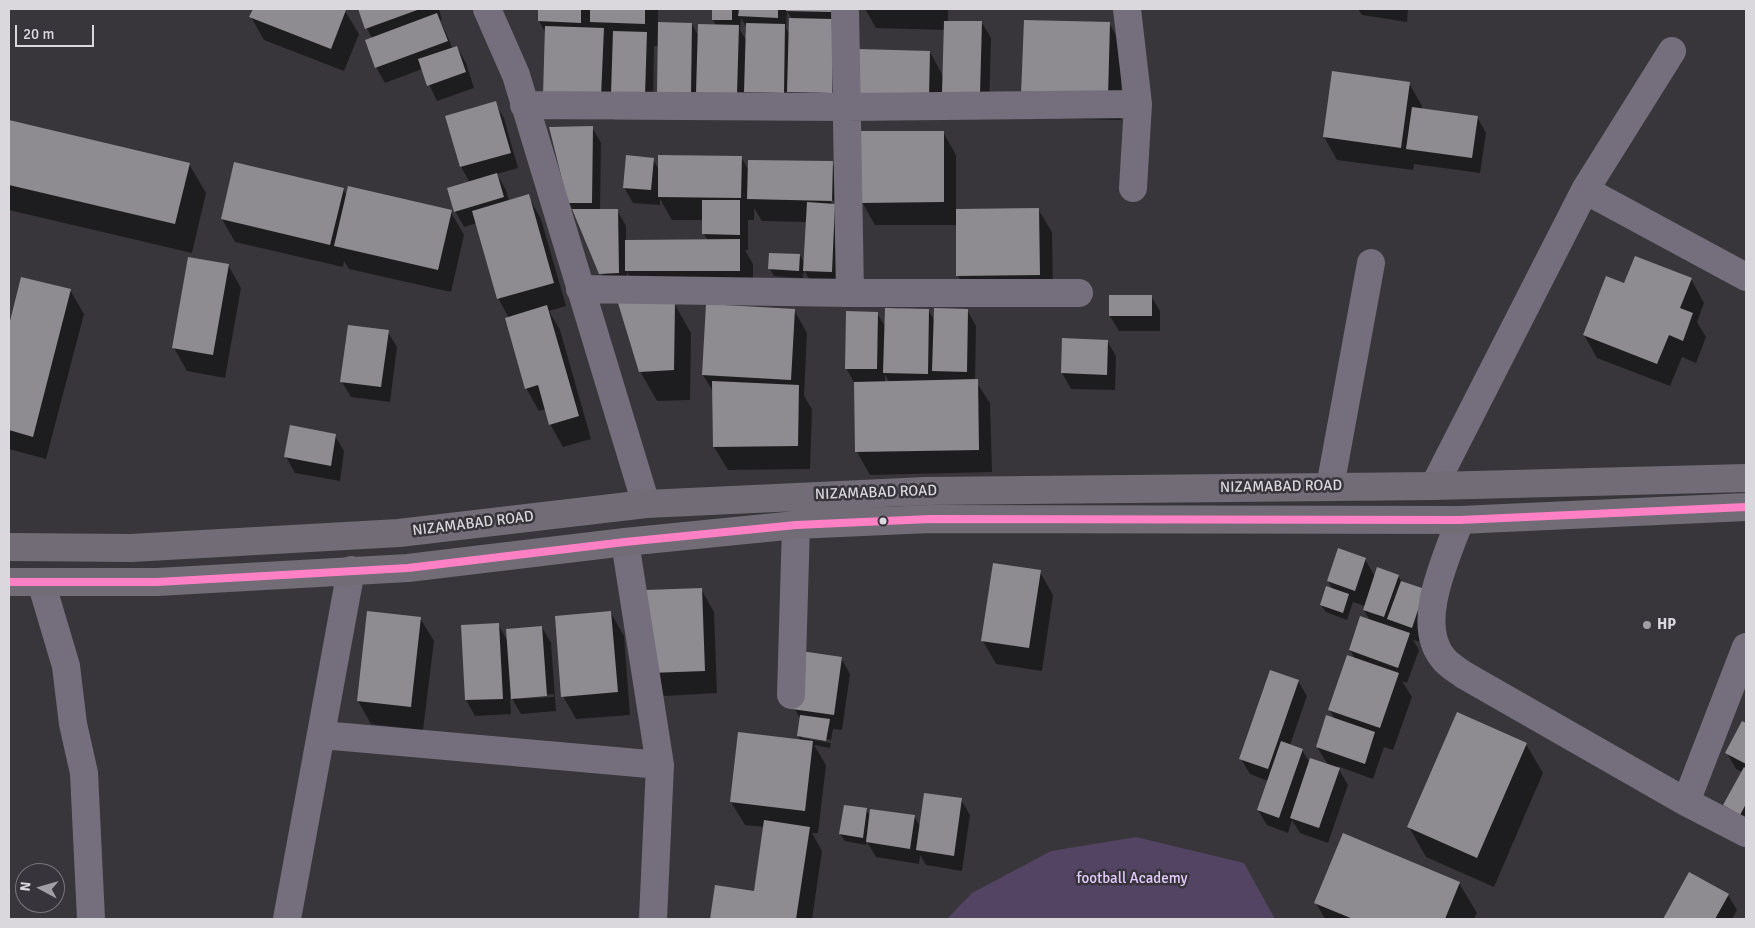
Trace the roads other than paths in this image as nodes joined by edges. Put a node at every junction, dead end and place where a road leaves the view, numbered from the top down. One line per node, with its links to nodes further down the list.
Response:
1 (487, 9): 6 (street)
2 (845, 9): 7 (street)
3 (1127, 9): 5 (street)
4 (1672, 51): 9 (street)
5 (1138, 104): 7 (street); 8 (street)
6 (524, 105): 7 (street); 12 (street)
7 (846, 107): 13 (street)
8 (1133, 188)
9 (1585, 190): 11 (street); 16 (street)
10 (1371, 263): 17 (street)
11 (1746, 277)
12 (580, 289): 13 (street); 18 (street)
13 (850, 293): 14 (street)
14 (1079, 293)
15 (1746, 478): 16 (highway, NIZAMABAD ROAD)
16 (1434, 486): 17 (highway, NIZAMABAD ROAD)
17 (1330, 487): 18 (highway, NIZAMABAD ROAD)
18 (646, 504): 23 (highway, NIZAMABAD ROAD)
19 (1746, 507): 20 (highway, NIZAMABAD ROAD)
20 (1460, 520): 21 (highway, NIZAMABAD ROAD); 31 (street)
21 (796, 525): 22 (highway, NIZAMABAD ROAD); 28 (street)
22 (625, 542): 24 (highway, NIZAMABAD ROAD); 30 (street)
23 (9, 547)
24 (351, 570): 26 (highway, NIZAMABAD ROAD); 29 (street)
25 (9, 582): 26 (highway, NIZAMABAD ROAD)
26 (41, 582): 33 (street)
27 (1746, 648): 31 (street)
28 (791, 694)
29 (322, 736): 30 (street); 34 (street)
30 (660, 765): 35 (street)
31 (1686, 802): 32 (street)
32 (1746, 833)
33 (91, 919)
34 (287, 919)
35 (653, 919)

